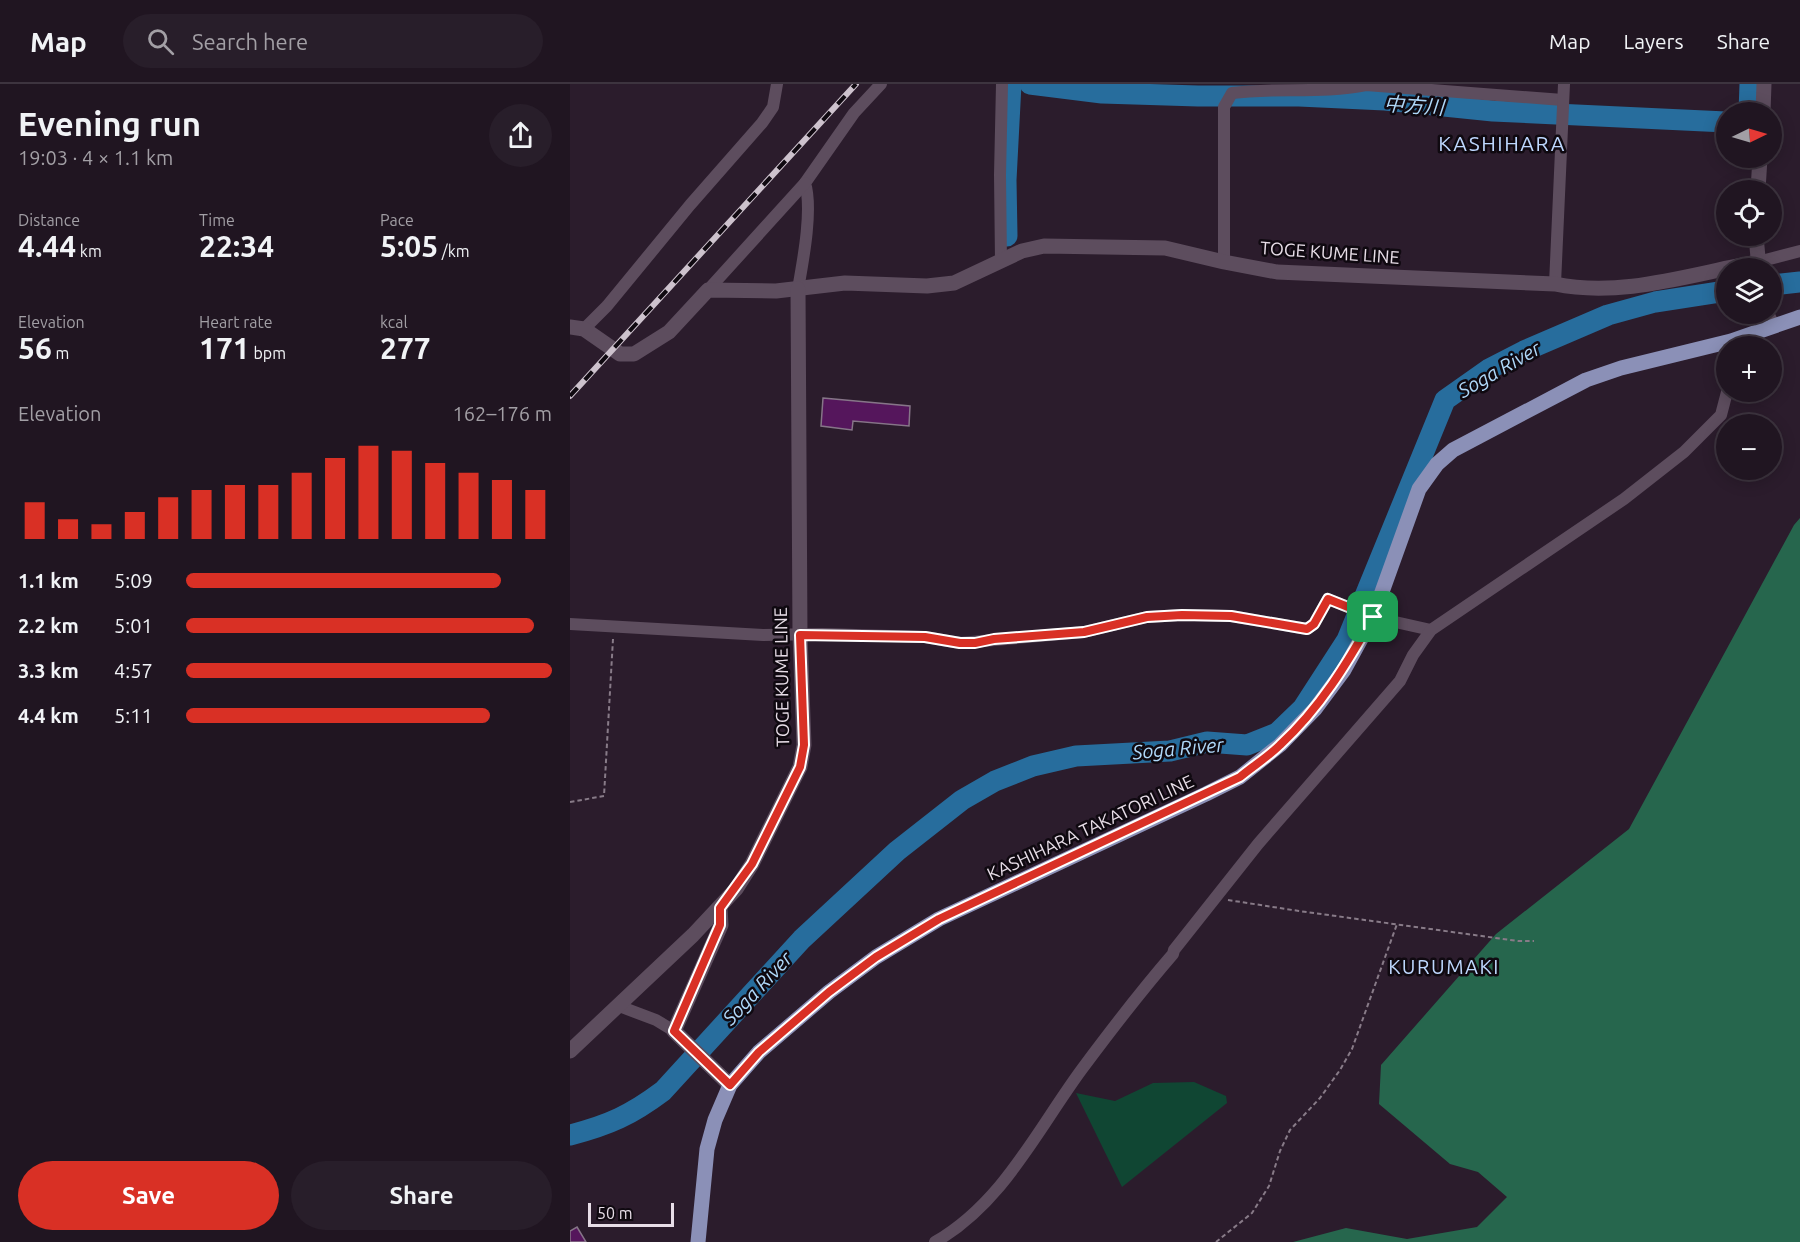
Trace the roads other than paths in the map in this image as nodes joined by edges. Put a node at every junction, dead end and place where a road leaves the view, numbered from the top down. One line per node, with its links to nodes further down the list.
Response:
1 (777, 84): 21 (street)
2 (881, 84): 9 (street)
3 (1002, 84): 12 (street)
4 (1564, 84): 7 (street)
5 (1764, 84): 8 (main road)
6 (1366, 85): 7 (street); 13 (street)
7 (1563, 100): 15 (street)
8 (1763, 102)
9 (805, 183): 16 (street); 17 (street)
10 (1800, 251): 11 (street)
11 (1779, 258)
12 (1001, 261): 13 (main road, TOGE KUME LINE); 16 (main road, TOGE KUME LINE)
13 (1224, 262): 15 (main road, TOGE KUME LINE)
14 (1716, 272): 15 (main road, TOGE KUME LINE)
15 (1555, 284)
16 (798, 289): 17 (main road, TOGE KUME LINE); 28 (main road, TOGE KUME LINE)
17 (708, 290): 21 (main road)
18 (1800, 317): 19 (main road, KASHIHARA TAKATORI LINE)
19 (1782, 318)
20 (1764, 324): 22 (main road, KASHIHARA TAKATORI LINE)
21 (577, 328)
22 (1754, 336)
23 (1716, 345): 25 (main road, KASHIHARA TAKATORI LINE)
24 (1724, 402): 27 (street)
25 (1373, 617): 27 (street); 28 (street); 33 (main road, KASHIHARA TAKATORI LINE)
26 (570, 624): 28 (street)
27 (1431, 630): 35 (street)
28 (800, 635): 29 (main road, TOGE KUME LINE)
29 (720, 908): 30 (main road, TOGE KUME LINE); 31 (main road)
30 (619, 1006): 31 (street); 32 (main road, TOGE KUME LINE)
31 (677, 1033): 33 (main road)
32 (570, 1051)
33 (724, 1079): 34 (main road, KASHIHARA TAKATORI LINE)
34 (698, 1242)
35 (935, 1242)

